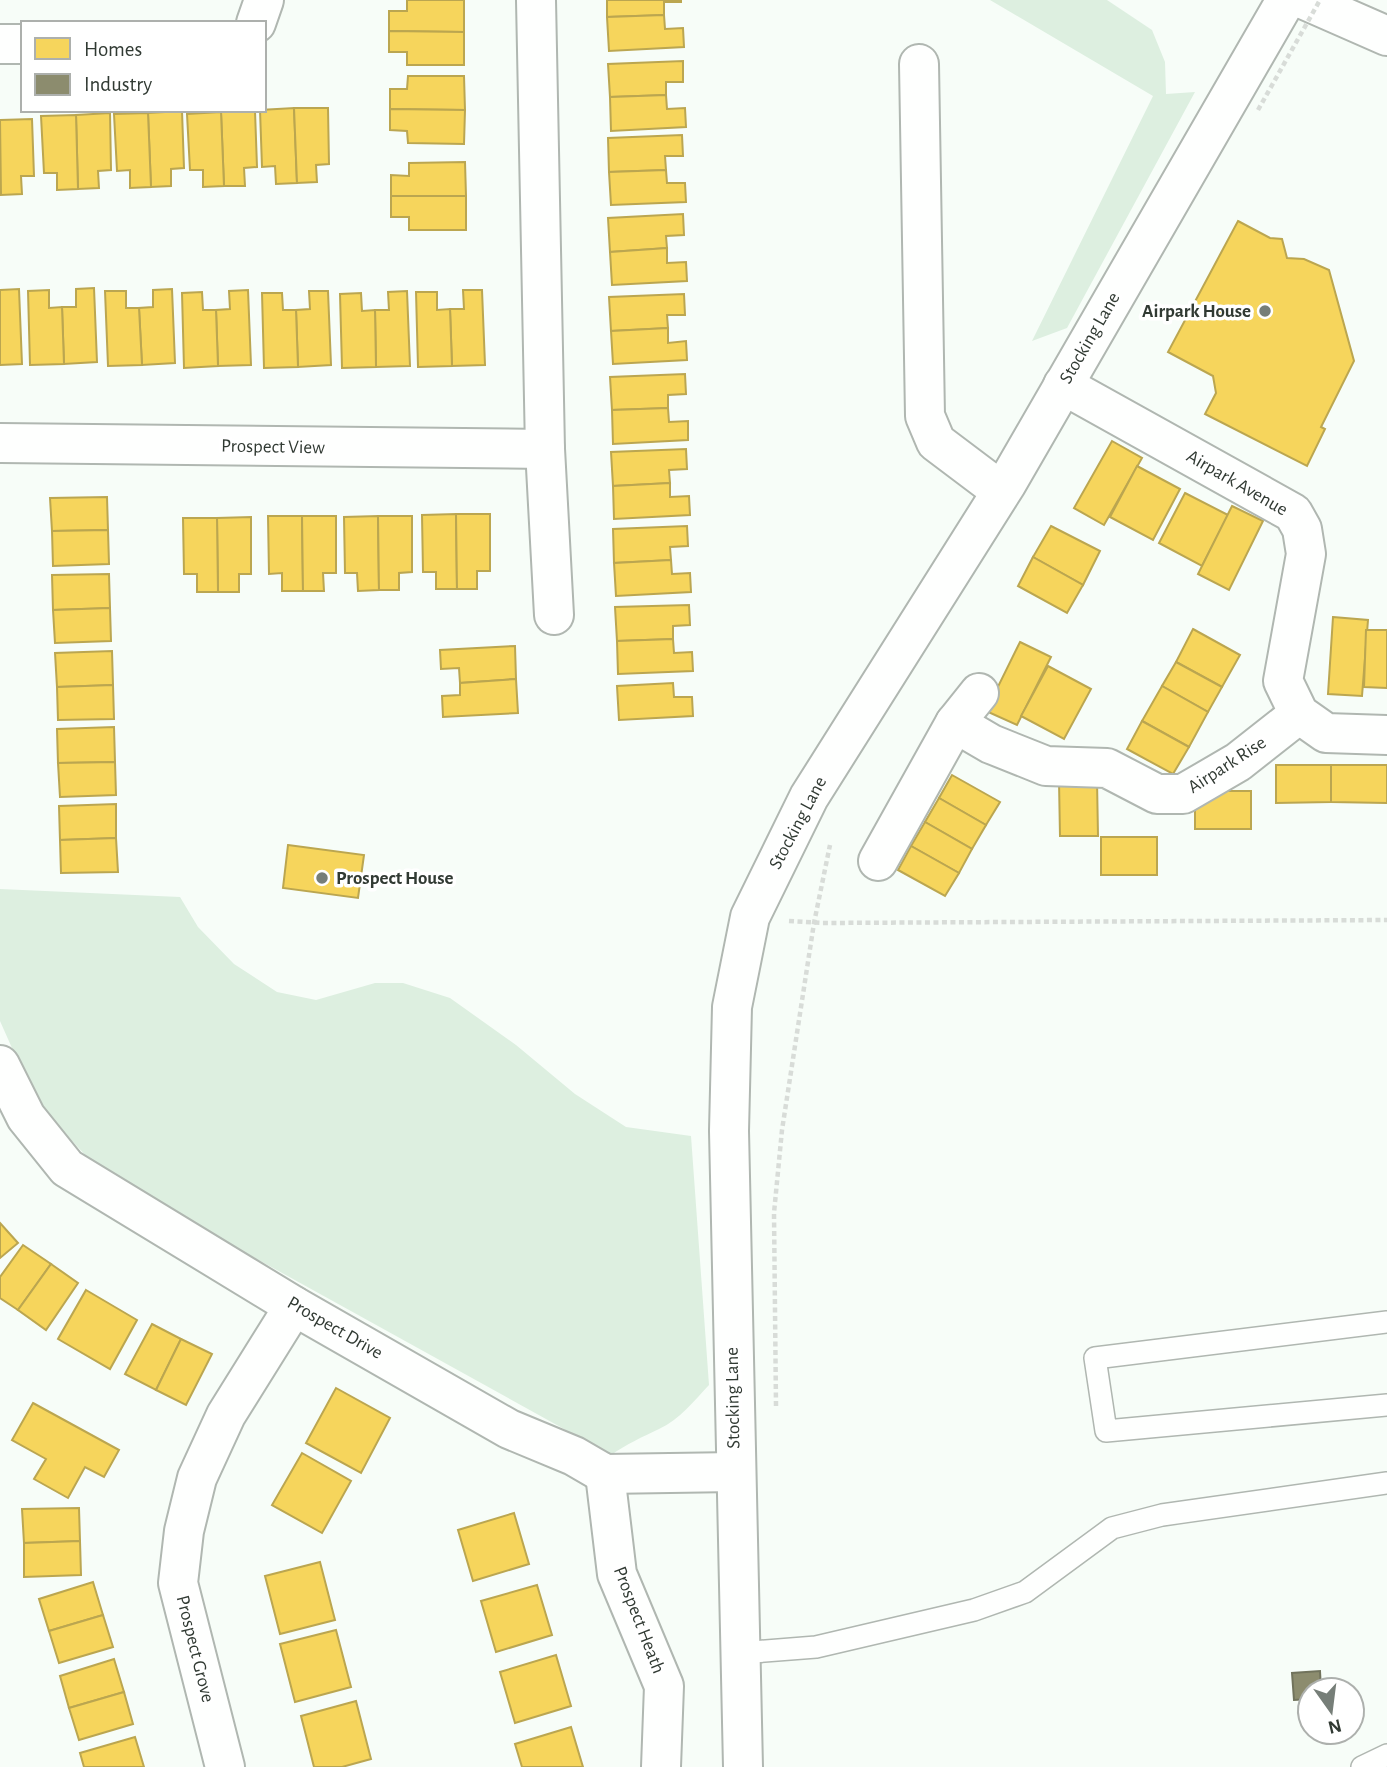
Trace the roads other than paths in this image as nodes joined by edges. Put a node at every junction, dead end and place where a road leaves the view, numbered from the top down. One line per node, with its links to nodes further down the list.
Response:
1 (264, 0): 5 (main road)
2 (536, 0): 12 (main road)
3 (1286, 0): 10 (main road, Stocking Lane)
4 (1305, 0): 6 (main road)
5 (257, 21)
6 (1387, 36)
7 (0, 44): 8 (main road)
8 (21, 44)
9 (919, 64): 13 (main road)
10 (1063, 385): 13 (main road, Stocking Lane); 16 (main road, Airpark Avenue)
11 (0, 443): 12 (main road, Prospect View)
12 (545, 449): 14 (main road)
13 (1001, 491): 24 (main road, Stocking Lane)
14 (554, 615)
15 (979, 693): 17 (main road)
16 (1299, 714): 17 (main road, Airpark Rise); 18 (main road)
17 (955, 723): 19 (main road)
18 (1387, 734)
19 (878, 861)
20 (0, 1065): 21 (main road, Prospect Drive)
21 (294, 1306): 25 (main road, Prospect Drive); 29 (main road, Prospect Grove)
22 (1387, 1322): 23 (lane)
23 (1387, 1405)
24 (735, 1472): 25 (main road); 27 (main road, Stocking Lane)
25 (605, 1474): 30 (main road, Prospect Heath)
26 (1387, 1483): 27 (lane)
27 (740, 1653): 31 (main road, Stocking Lane)
28 (1387, 1755): 32 (lane)
29 (225, 1767)
30 (661, 1767)
31 (743, 1767)
32 (1362, 1767)

